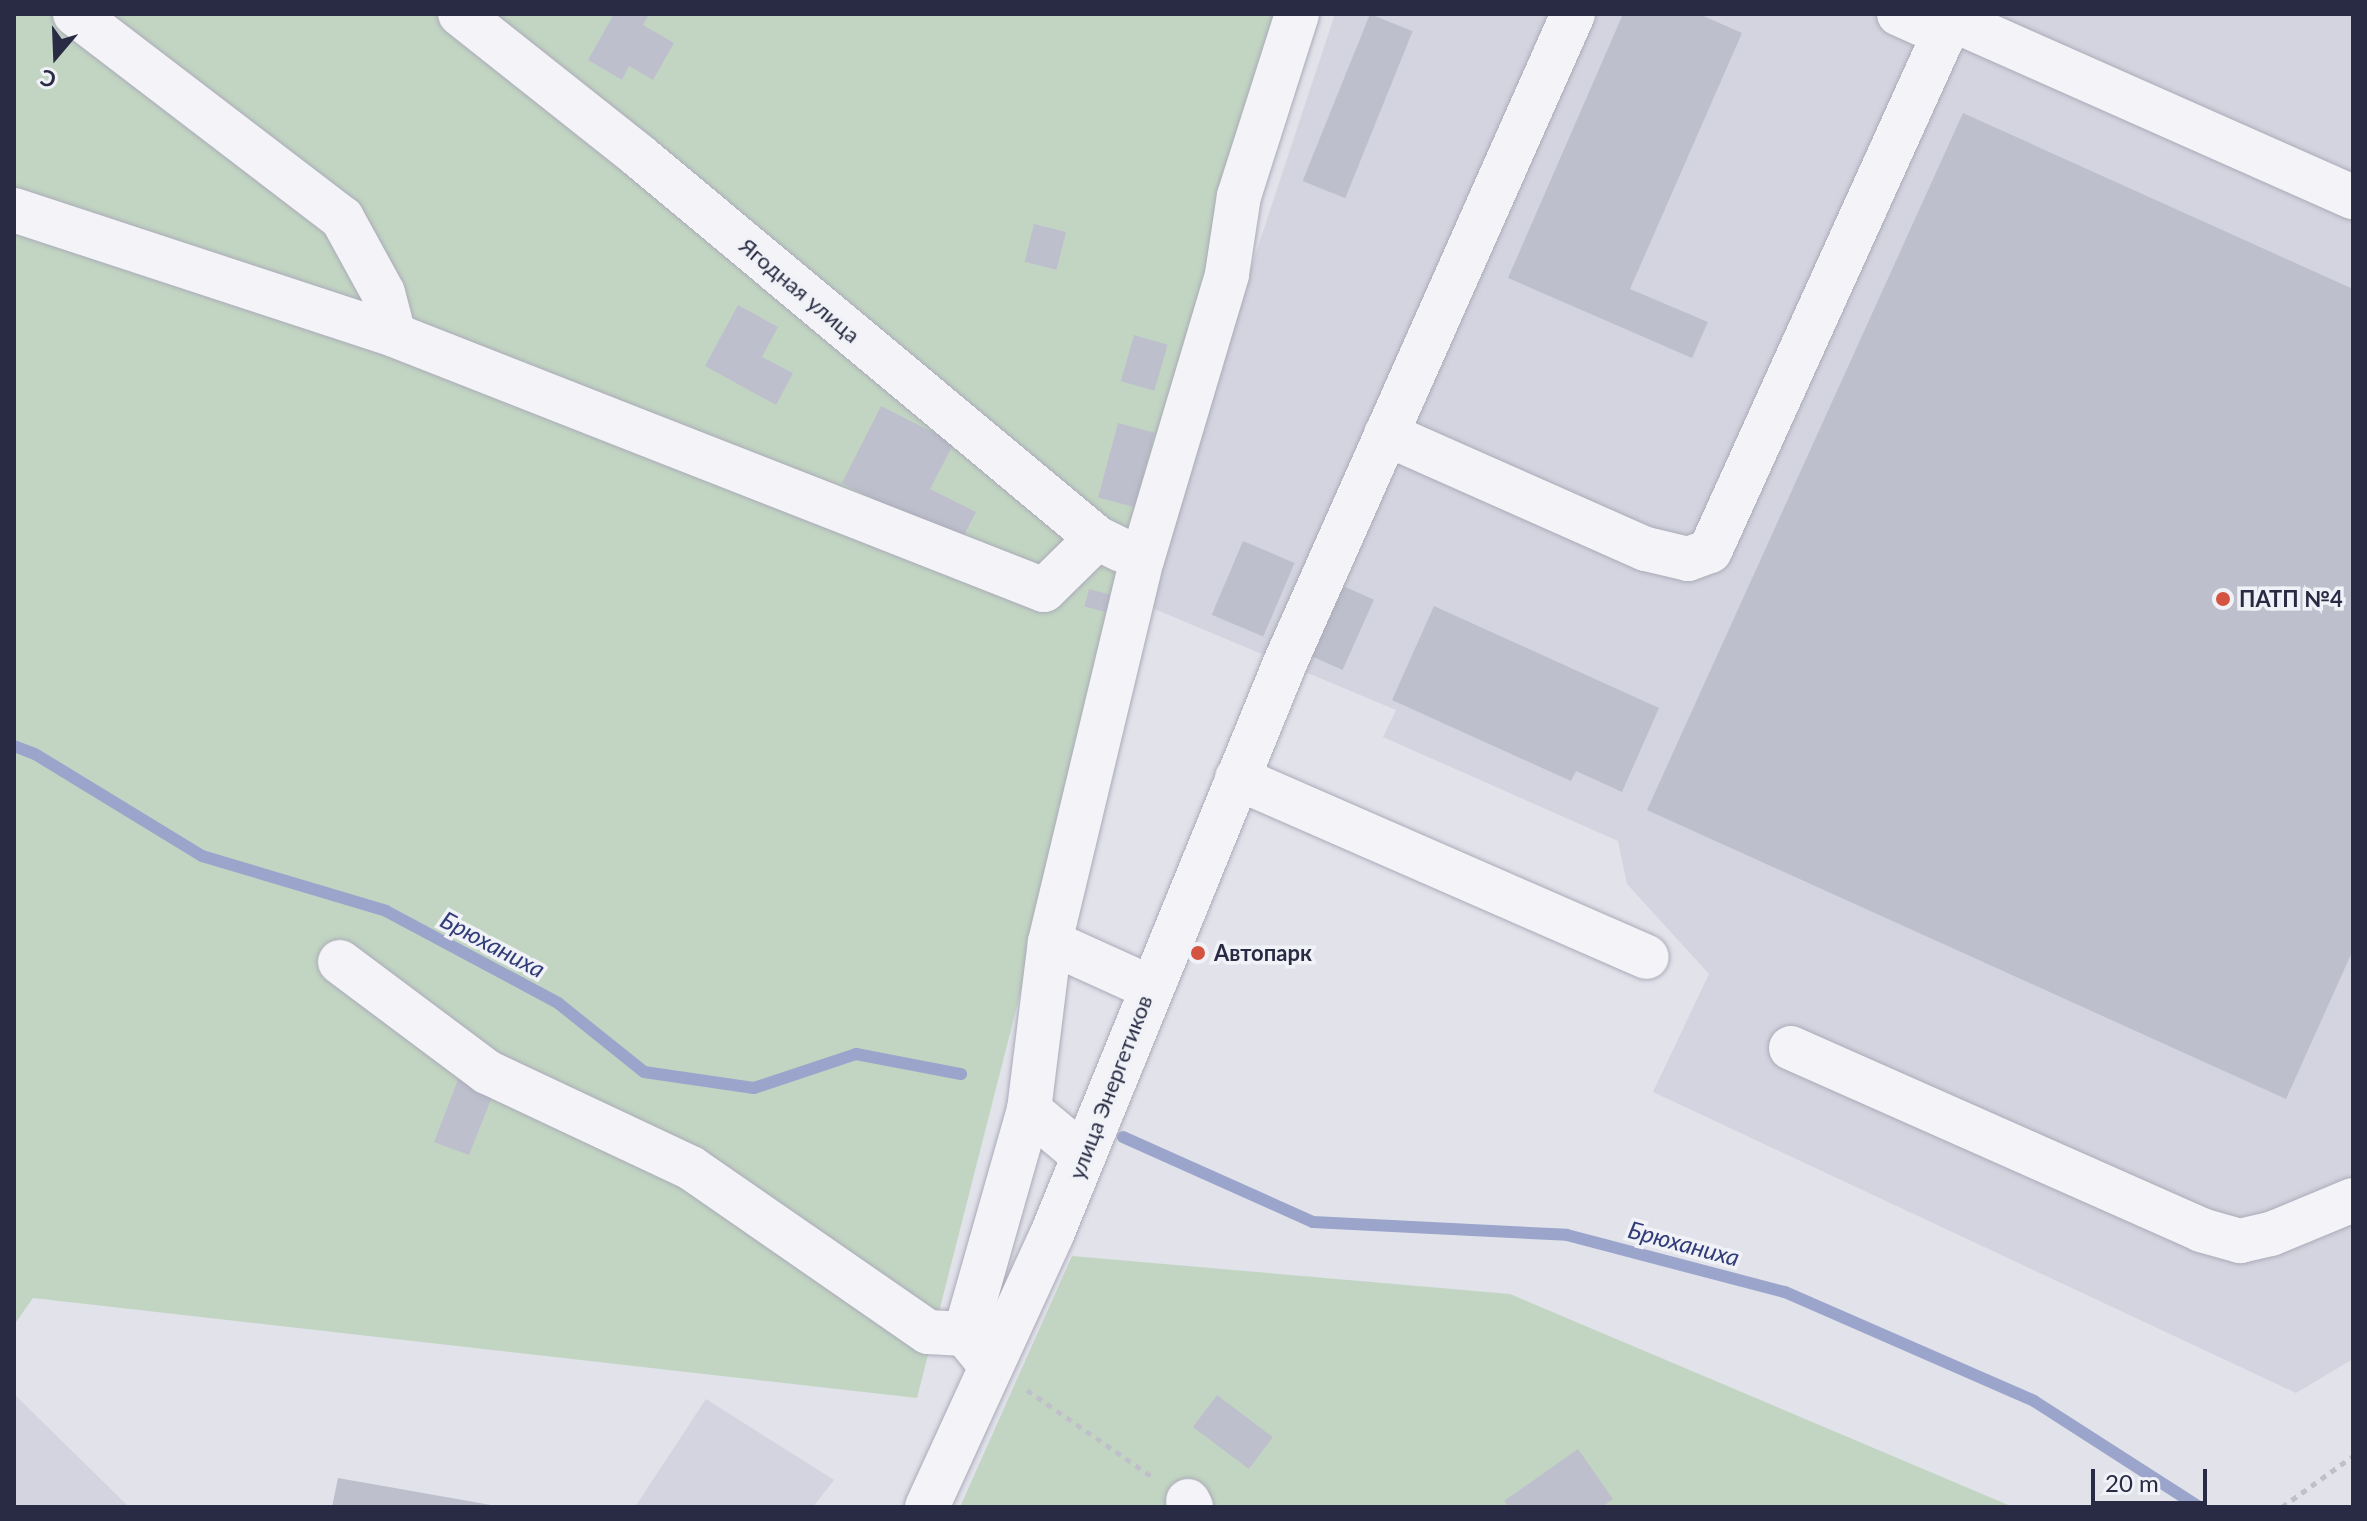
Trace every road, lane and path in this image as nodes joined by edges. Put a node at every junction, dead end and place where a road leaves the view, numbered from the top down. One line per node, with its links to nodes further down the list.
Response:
1 (75, 14): 9 (street)
2 (460, 14): 11 (street, Ягодная улица)
3 (1297, 14): 12 (street)
4 (1573, 14): 10 (street, улица Энергетиков)
5 (1899, 14): 6 (street)
6 (1949, 22): 7 (street); 10 (street)
7 (2353, 197)
8 (14, 210): 9 (street)
9 (394, 335): 11 (street)
10 (1386, 434): 13 (street, улица Энергетиков)
11 (1097, 538): 12 (street, Ягодная улица)
12 (1142, 560): 14 (street)
13 (1237, 778): 15 (street); 17 (street, улица Энергетиков)
14 (1050, 942): 17 (street); 19 (street)
15 (1647, 957)
16 (340, 962): 22 (street)
17 (1149, 987): 20 (street, улица Энергетиков)
18 (1791, 1048): 21 (street)
19 (1029, 1110): 20 (street); 22 (street)
20 (1084, 1156): 22 (street, улица Энергетиков)
21 (2353, 1200)
22 (978, 1350): 24 (path); 25 (street, улица Энергетиков)
23 (2353, 1456): 26 (path)
24 (1190, 1504)
25 (927, 1507)
26 (2282, 1507)

